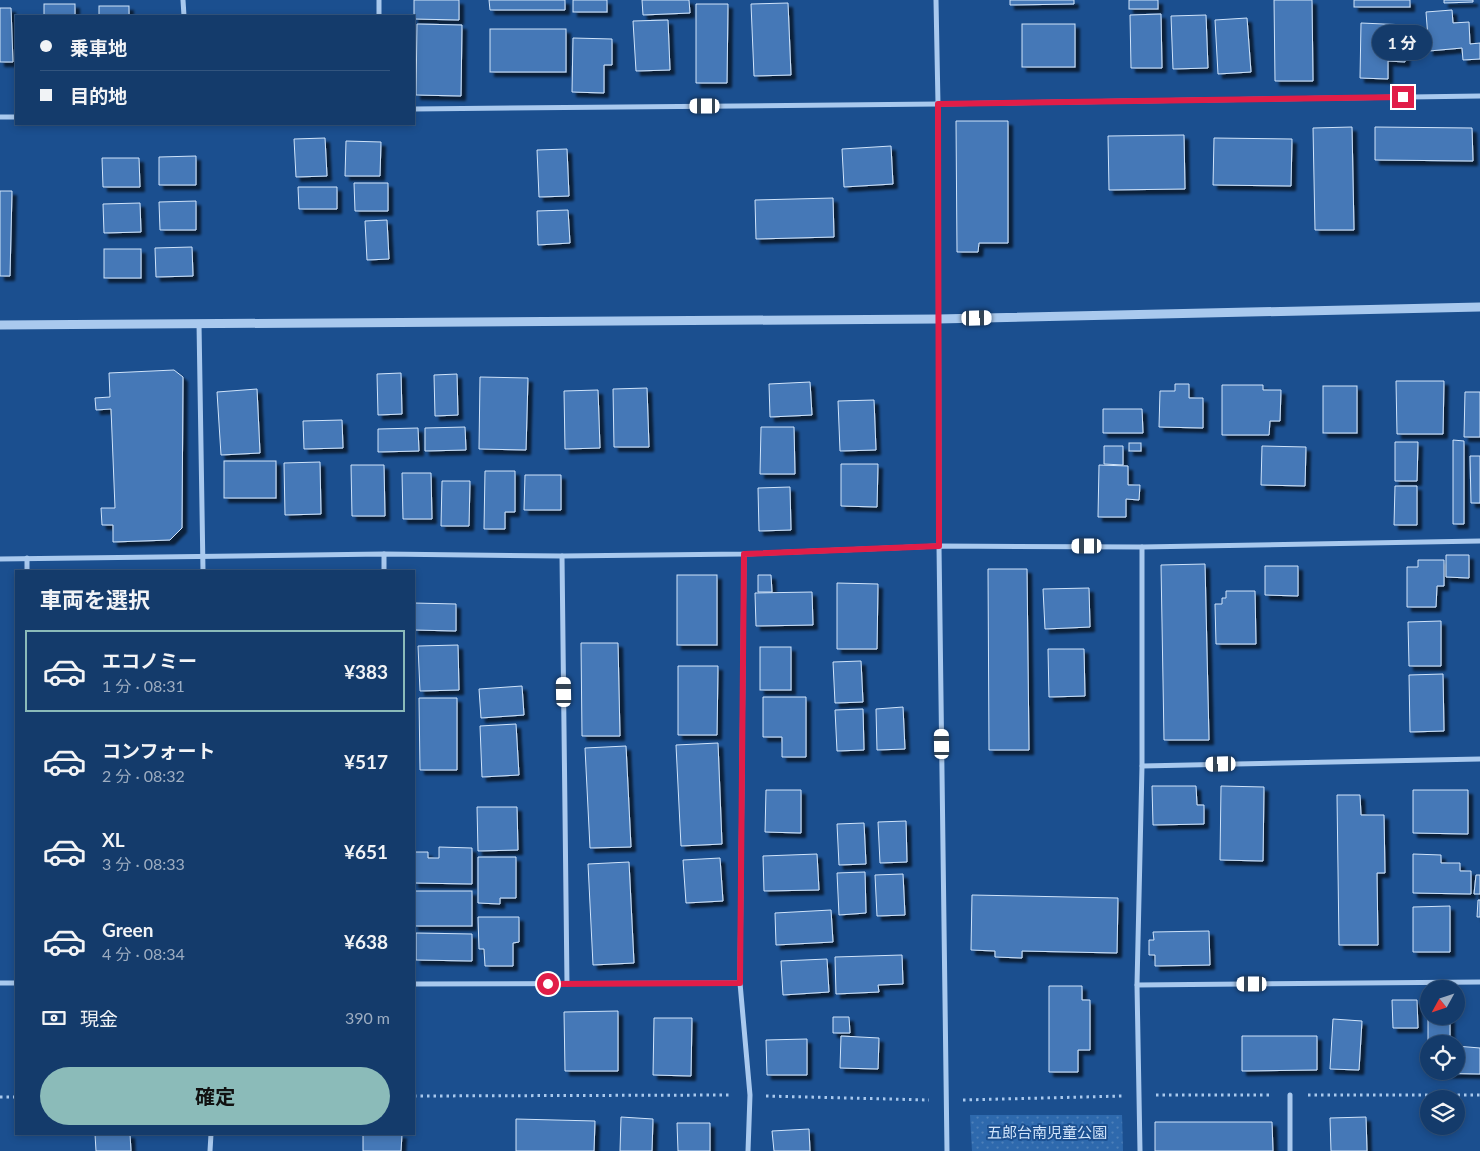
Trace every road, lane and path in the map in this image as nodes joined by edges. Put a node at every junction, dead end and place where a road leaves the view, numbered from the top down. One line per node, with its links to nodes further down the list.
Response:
1 (183, 0): 4 (street)
2 (378, 0): 5 (street)
3 (936, 0): 7 (street)
4 (184, 15)
5 (378, 15)
6 (1480, 96): 7 (street)
7 (938, 104): 8 (street); 12 (street)
8 (415, 109)
9 (0, 117): 10 (street)
10 (15, 117)
11 (1480, 307): 12 (street)
12 (938, 319): 13 (street); 16 (street)
13 (198, 322): 14 (street); 21 (street)
14 (0, 325)
15 (1480, 541): 17 (street)
16 (939, 546): 17 (street); 19 (street); 42 (street)
17 (1142, 547): 28 (street)
18 (384, 554): 20 (street); 21 (street); 26 (street)
19 (744, 554): 20 (street); 32 (street)
20 (562, 556): 34 (street)
21 (203, 557): 22 (street); 25 (street)
22 (27, 558): 23 (street); 24 (street)
23 (0, 560)
24 (27, 570)
25 (203, 570)
26 (384, 570)
27 (1480, 760): 28 (street)
28 (1142, 766): 35 (street)
29 (1480, 982): 35 (street)
30 (0, 983): 31 (street)
31 (15, 983)
32 (740, 983): 34 (street); 39 (street)
33 (415, 984): 34 (street)
34 (568, 984)
35 (1137, 985): 36 (street)
36 (1138, 1095): 42 (path); 47 (street)
37 (1290, 1095): 48 (street)
38 (415, 1096): 39 (path)
39 (750, 1096): 42 (path); 45 (street)
40 (0, 1097): 41 (path)
41 (15, 1097)
42 (948, 1101): 46 (street)
43 (211, 1135): 44 (street)
44 (210, 1151)
45 (748, 1151)
46 (947, 1151)
47 (1140, 1151)
48 (1290, 1151)

